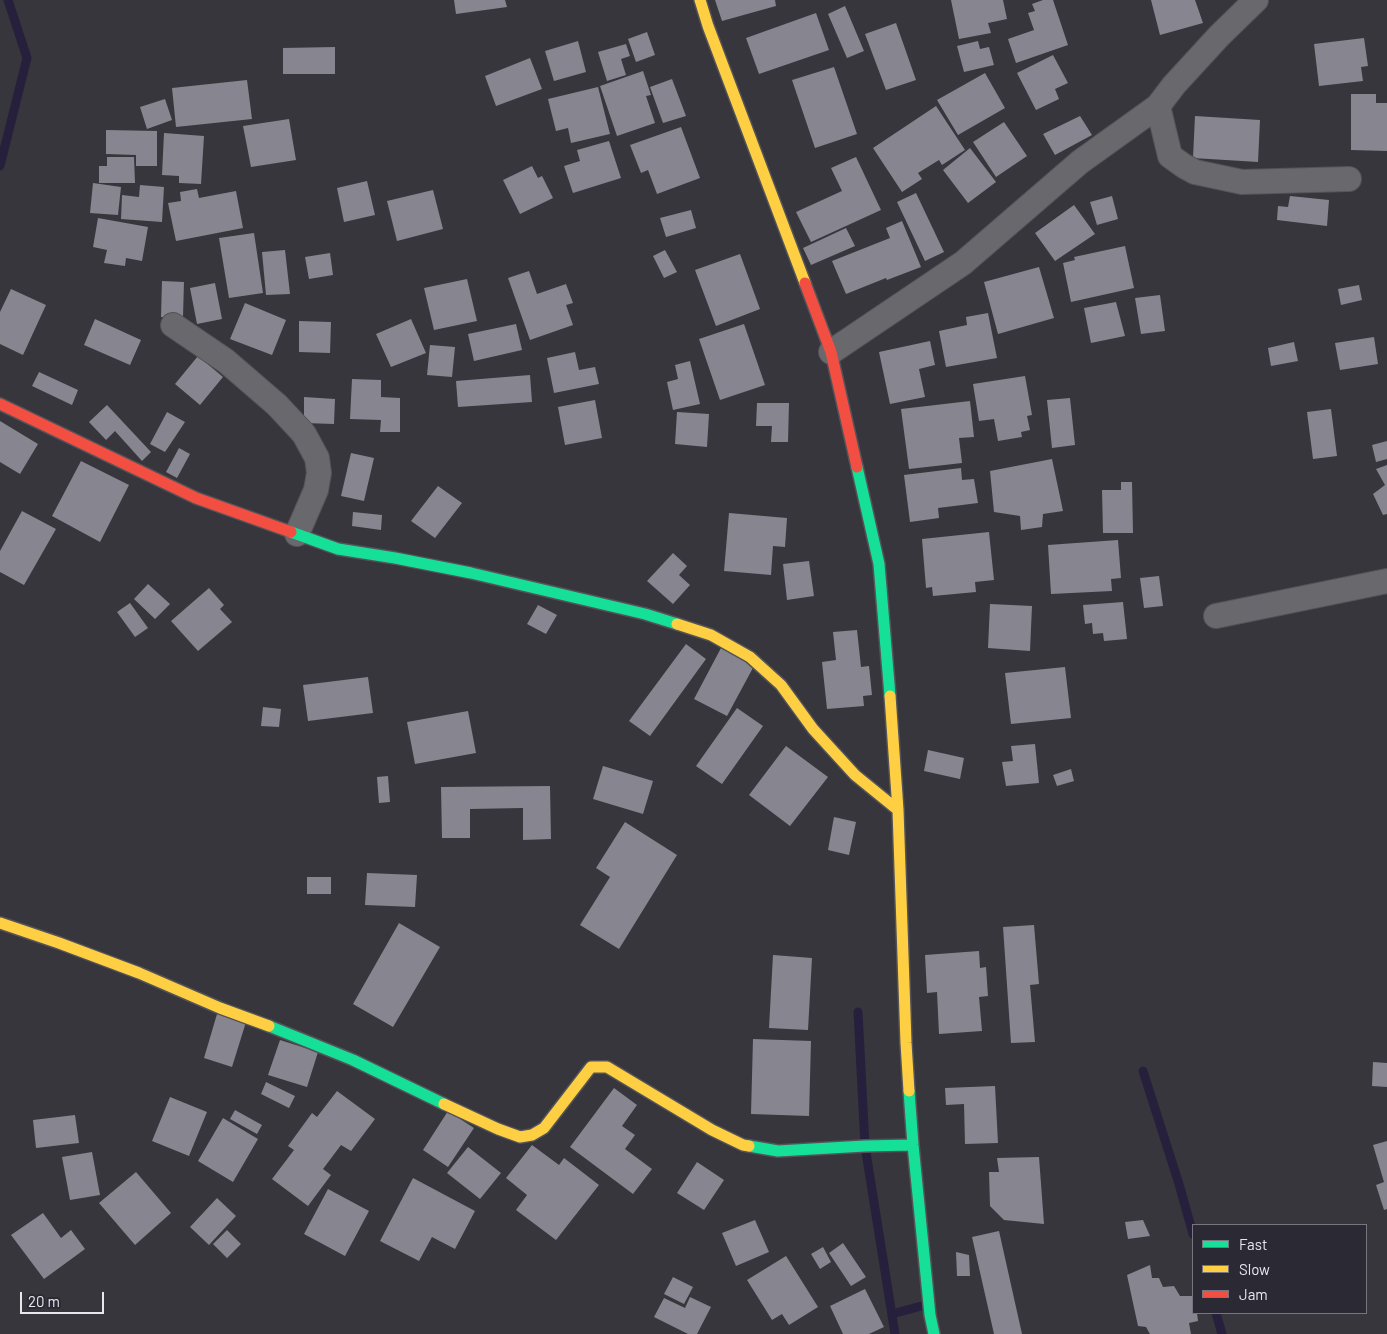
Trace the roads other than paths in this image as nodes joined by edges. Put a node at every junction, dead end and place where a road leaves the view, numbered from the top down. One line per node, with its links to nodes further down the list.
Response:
1 (700, 0): 6 (street)
2 (1256, 0): 3 (street)
3 (1158, 106): 4 (street); 6 (street)
4 (1349, 180)
5 (173, 325): 8 (street)
6 (831, 352): 11 (street)
7 (0, 404): 8 (street)
8 (297, 534): 11 (street)
9 (1387, 581): 10 (street)
10 (1216, 616)
11 (898, 810): 13 (street)
12 (0, 923): 13 (street)
13 (913, 1145): 14 (street)
14 (934, 1334)

